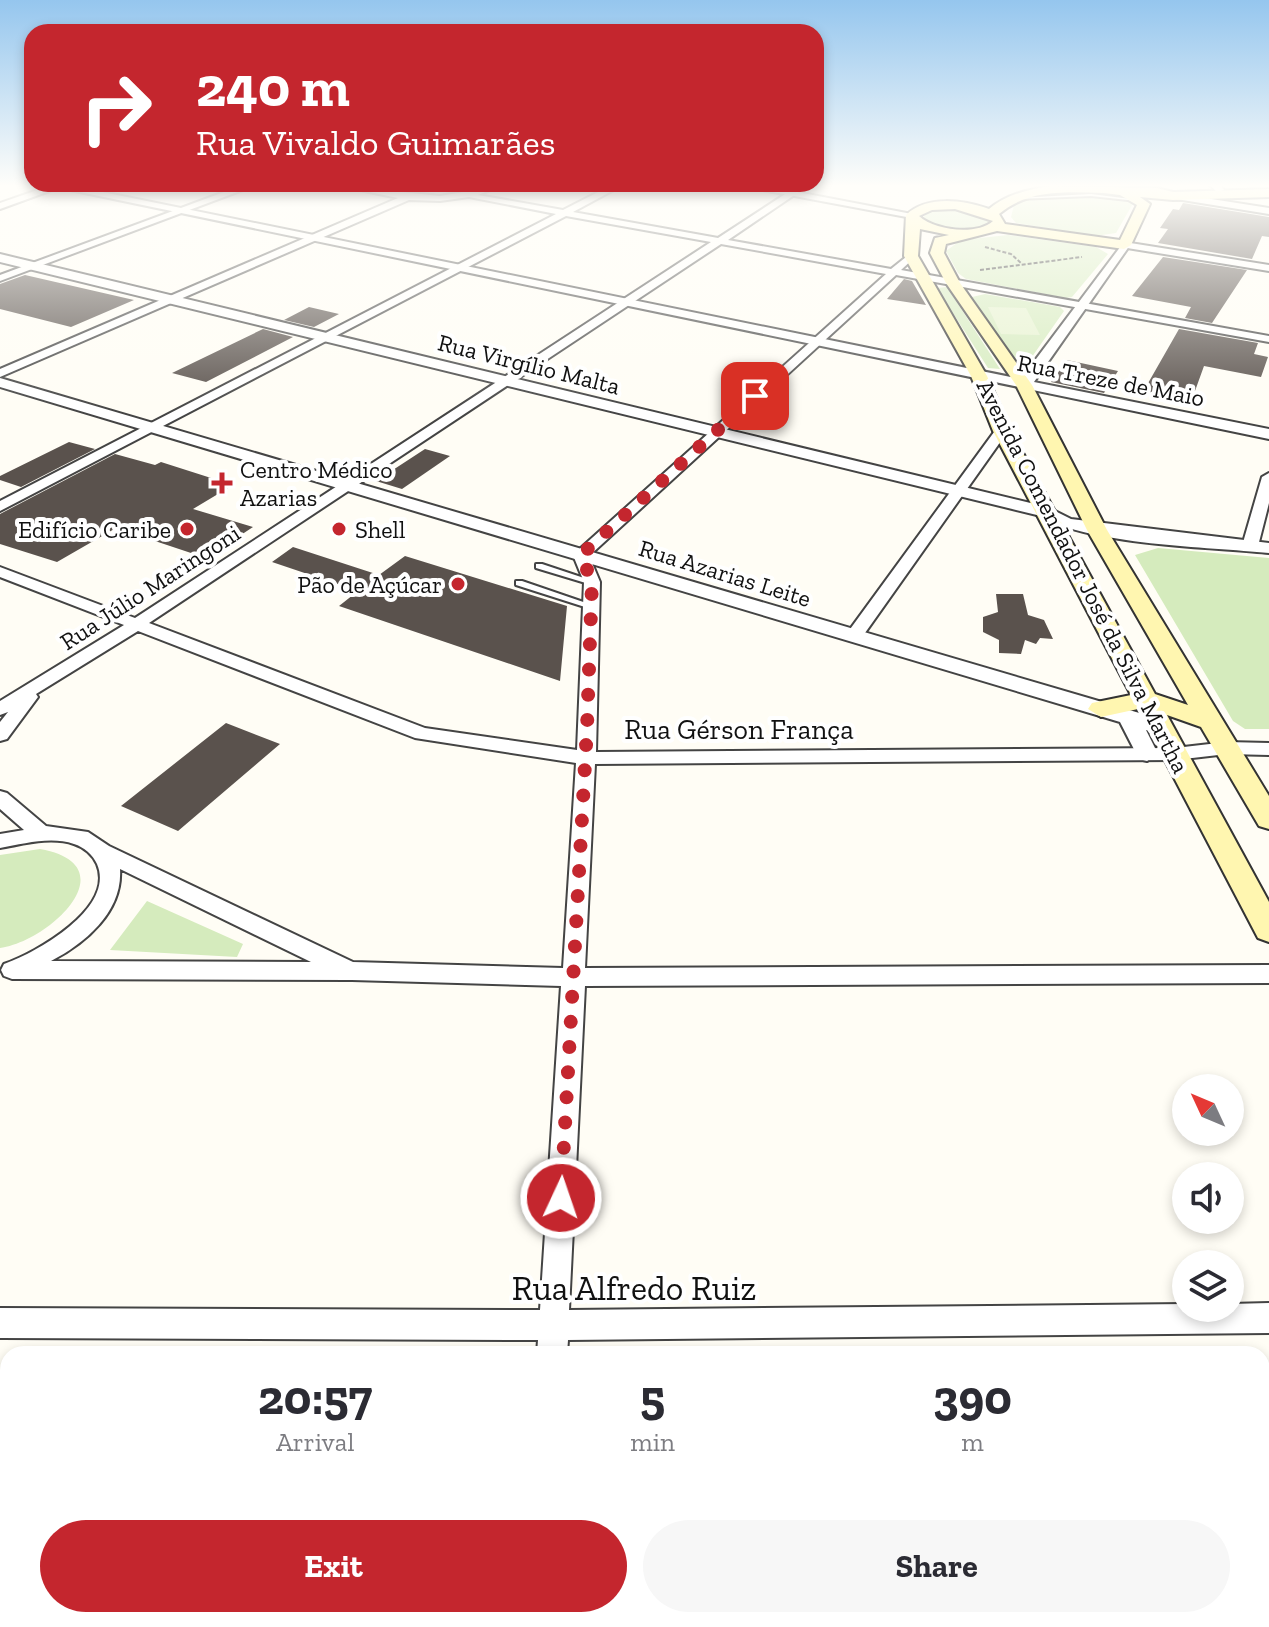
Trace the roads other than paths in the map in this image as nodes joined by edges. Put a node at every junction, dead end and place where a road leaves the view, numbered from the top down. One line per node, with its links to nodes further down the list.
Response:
1 (12, 261): 13 (street, Rua Virgílio Malta)
2 (46, 261): 13 (street)
3 (260, 261): 20 (street)
4 (419, 261): 15 (street, Rua Treze de Maio)
5 (475, 261): 15 (street)
6 (688, 261): 21 (street, Rua Júlio Maringoni)
7 (827, 261): 16 (street)
8 (905, 261): 16 (street)
9 (914, 261): 18 (main road, Avenida Comendador José da Silva Martha)
10 (942, 261): 19 (main road, Avenida Comendador José da Silva Martha)
11 (1109, 261): 22 (street)
12 (1223, 261): 14 (street)
13 (32, 266): 17 (street); 20 (street, Rua Virgílio Malta)
14 (1269, 268)
15 (459, 269): 21 (street, Rua Treze de Maio); 23 (street)
16 (891, 272): 18 (street); 25 (street)
17 (0, 278)
18 (923, 278): 19 (street); 27 (main road, Avenida Comendador José da Silva Martha)
19 (950, 278): 22 (street); 30 (main road, Avenida Comendador José da Silva Martha)
20 (171, 299): 23 (street, Rua Virgílio Malta); 26 (street)
21 (625, 303): 25 (street, Rua Treze de Maio); 28 (street, Rua Júlio Maringoni)
22 (1081, 306): 24 (street); 30 (street)
23 (330, 338): 28 (street, Rua Virgílio Malta); 31 (street)
24 (1269, 339)
25 (816, 341): 27 (street, Rua Treze de Maio); 33 (street)
26 (0, 373)
27 (979, 376): 30 (street, Rua Treze de Maio); 32 (main road, Avenida Comendador José da Silva Martha)
28 (507, 381): 33 (street, Rua Virgílio Malta); 36 (street, Rua Júlio Maringoni)
29 (0, 382): 31 (street, Rua Azarias Leite)
30 (1024, 385): 34 (street, Rua Treze de Maio); 40 (main road, Avenida Comendador José da Silva Martha)
31 (155, 426): 36 (street, Rua Azarias Leite); 38 (street)
32 (1002, 431): 37 (street); 39 (main road, Avenida Comendador José da Silva Martha)
33 (715, 432): 37 (street, Rua Virgílio Malta); 43 (street)
34 (1269, 434)
35 (1269, 477): 41 (street)
36 (349, 485): 43 (street, Rua Azarias Leite); 49 (street, Rua Júlio Maringoni)
37 (957, 492): 39 (street, Rua Virgílio Malta); 50 (street)
38 (0, 507)
39 (1047, 512): 40 (main road); 52 (main road, Avenida Comendador José da Silva Martha)
40 (1101, 524): 41 (street); 51 (main road, Avenida Comendador José da Silva Martha)
41 (1250, 546): 42 (street)
42 (1269, 548)
43 (581, 555): 46 (street); 50 (street, Rua Azarias Leite)
44 (539, 566): 46 (lane)
45 (0, 572): 49 (street, Rua Gérson França)
46 (592, 582): 48 (street)
47 (519, 583): 48 (lane)
48 (591, 606): 65 (street)
49 (136, 625): 53 (street, Rua Júlio Maringoni); 65 (street, Rua Gérson França)
50 (854, 636): 56 (street, Rua Azarias Leite)
51 (1177, 670): 52 (main road); 58 (main road, Avenida Comendador José da Silva Martha)
52 (1129, 672): 54 (main road, Avenida Comendador José da Silva Martha)
53 (37, 686): 55 (street, Rua Júlio Maringoni); 60 (street)
54 (1146, 699): 56 (main road); 58 (main road); 59 (main road, Avenida Comendador José da Silva Martha)
55 (0, 709)
56 (1101, 709): 57 (street, Rua Azarias Leite)
57 (1128, 717): 59 (street, Rua Azarias Leite); 63 (street)
58 (1213, 722): 61 (main road, Avenida Comendador José da Silva Martha)
59 (1160, 727): 64 (main road, Avenida Comendador José da Silva Martha)
60 (0, 735)
61 (1227, 748): 62 (street, Rua Gérson França); 64 (street, Rua Gérson França); 67 (main road, Avenida Comendador José da Silva Martha)
62 (1269, 749)
63 (1147, 754): 64 (street, Rua Gérson França); 65 (street, Rua Gérson França)
64 (1175, 754): 71 (main road, Avenida Comendador José da Silva Martha)
65 (586, 758): 75 (street)
66 (0, 798): 68 (street)
67 (1269, 819)
68 (41, 833): 69 (street); 70 (street)
69 (0, 841)
70 (102, 851): 72 (street); 73 (street)
71 (1269, 930)
72 (6, 970): 73 (street)
73 (352, 971): 75 (street)
74 (1269, 974): 75 (street)
75 (573, 977): 78 (street)
76 (1269, 1318): 78 (street, Rua Alfredo Ruiz)
77 (0, 1323): 78 (street, Rua Alfredo Ruiz)
78 (553, 1339)

